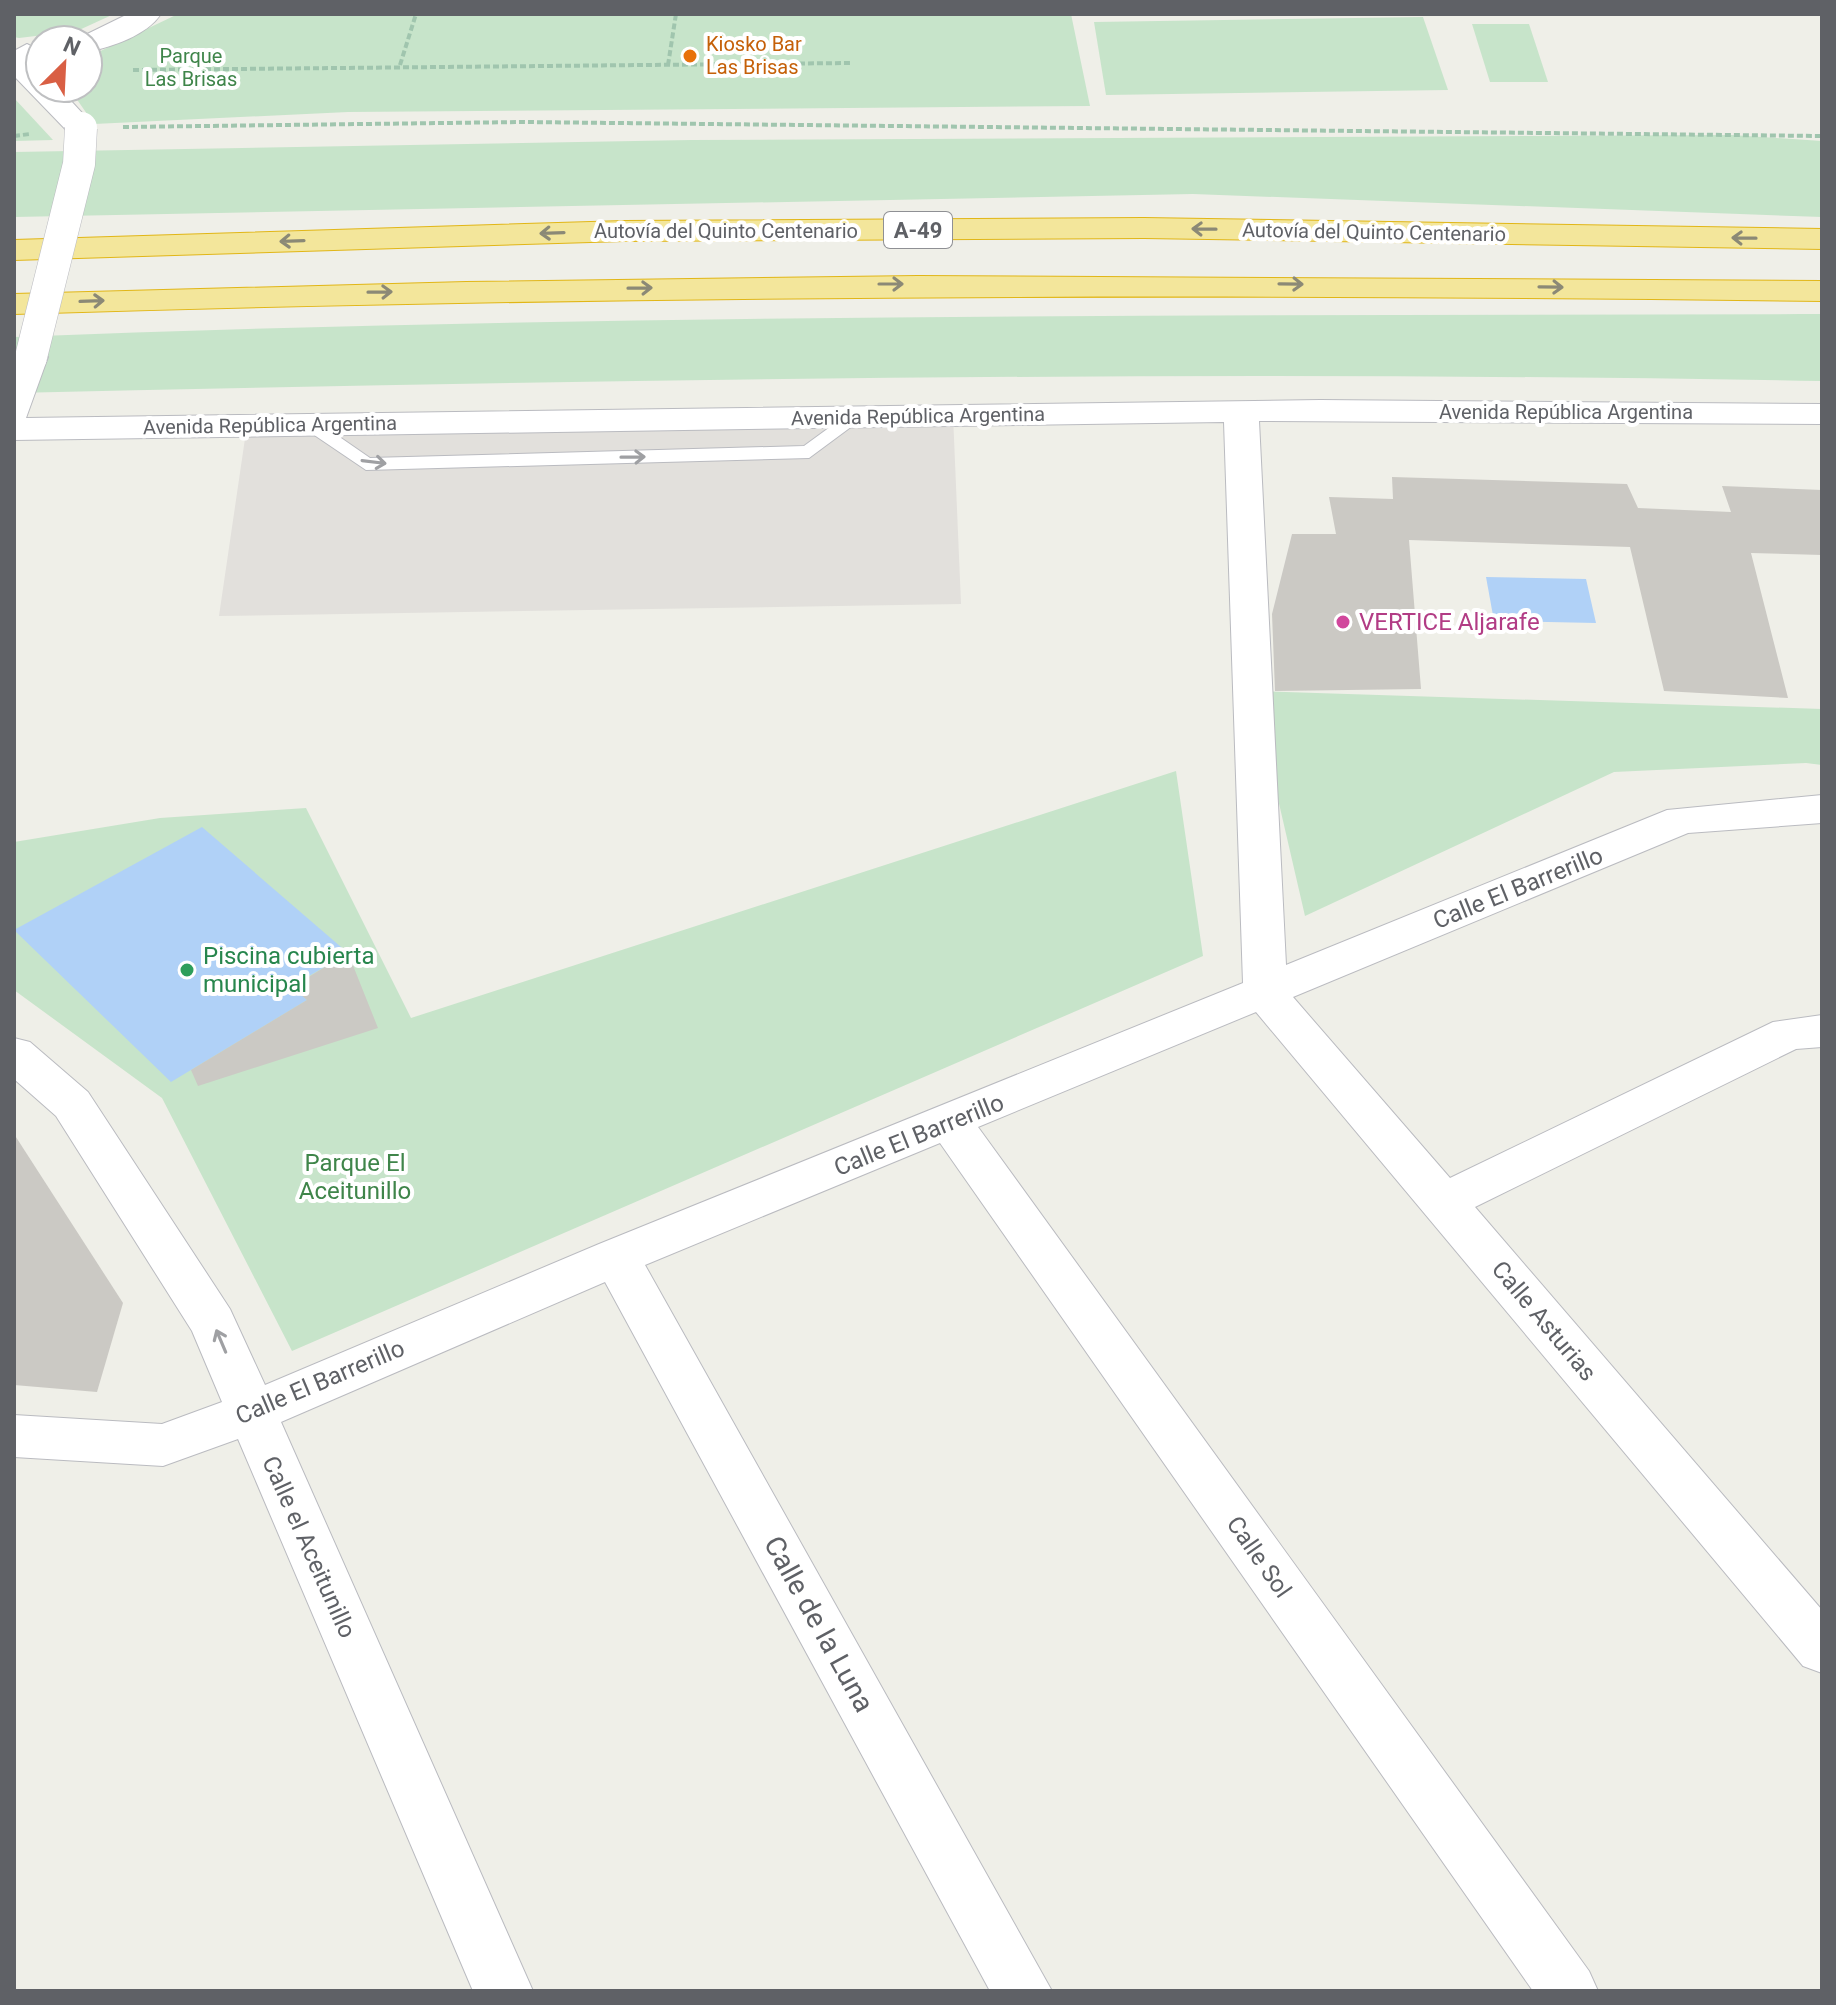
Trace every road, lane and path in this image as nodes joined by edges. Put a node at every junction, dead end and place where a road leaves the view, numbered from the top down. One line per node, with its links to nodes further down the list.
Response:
1 (147, 14): 4 (street)
2 (416, 14): 6 (path)
3 (676, 14): 7 (path)
4 (104, 37)
5 (850, 63): 7 (path)
6 (400, 65): 7 (path); 8 (path)
7 (668, 65)
8 (119, 70)
9 (58, 104): 10 (street)
10 (81, 128): 11 (path); 16 (street, bridge)
11 (1822, 134)
12 (1822, 239): 13 (highway, Autovía del Quinto Centenario / A-49, one-way to 13)
13 (14, 250)
14 (1822, 291): 15 (highway, A-49, one-way to 14)
15 (14, 304)
16 (14, 411)
17 (1241, 411): 18 (street, Avenida República Argentina); 19 (street, Avenida República Argentina); 21 (street)
18 (1822, 414)
19 (14, 429)
20 (1822, 809): 21 (street, Calle El Barrerillo)
21 (1265, 993): 26 (street, Calle El Barrerillo); 27 (street, Calle Asturias)
22 (1822, 1031): 27 (street)
23 (14, 1054): 25 (street, Calle el Aceitunillo)
24 (14, 1081): 25 (street)
25 (72, 1104): 29 (street, Calle el Aceitunillo, one-way to 25)
26 (950, 1123): 28 (street, Calle El Barrerillo); 34 (street, Calle Sol)
27 (1443, 1202): 31 (street, Calle Asturias)
28 (616, 1257): 29 (street, Calle El Barrerillo); 33 (street, Calle de la Luna)
29 (251, 1413): 30 (street, Calle El Barrerillo); 32 (street, Calle el Aceitunillo)
30 (14, 1436)
31 (1822, 1649)
32 (503, 1991)
33 (1022, 1991)
34 (1568, 1991)

